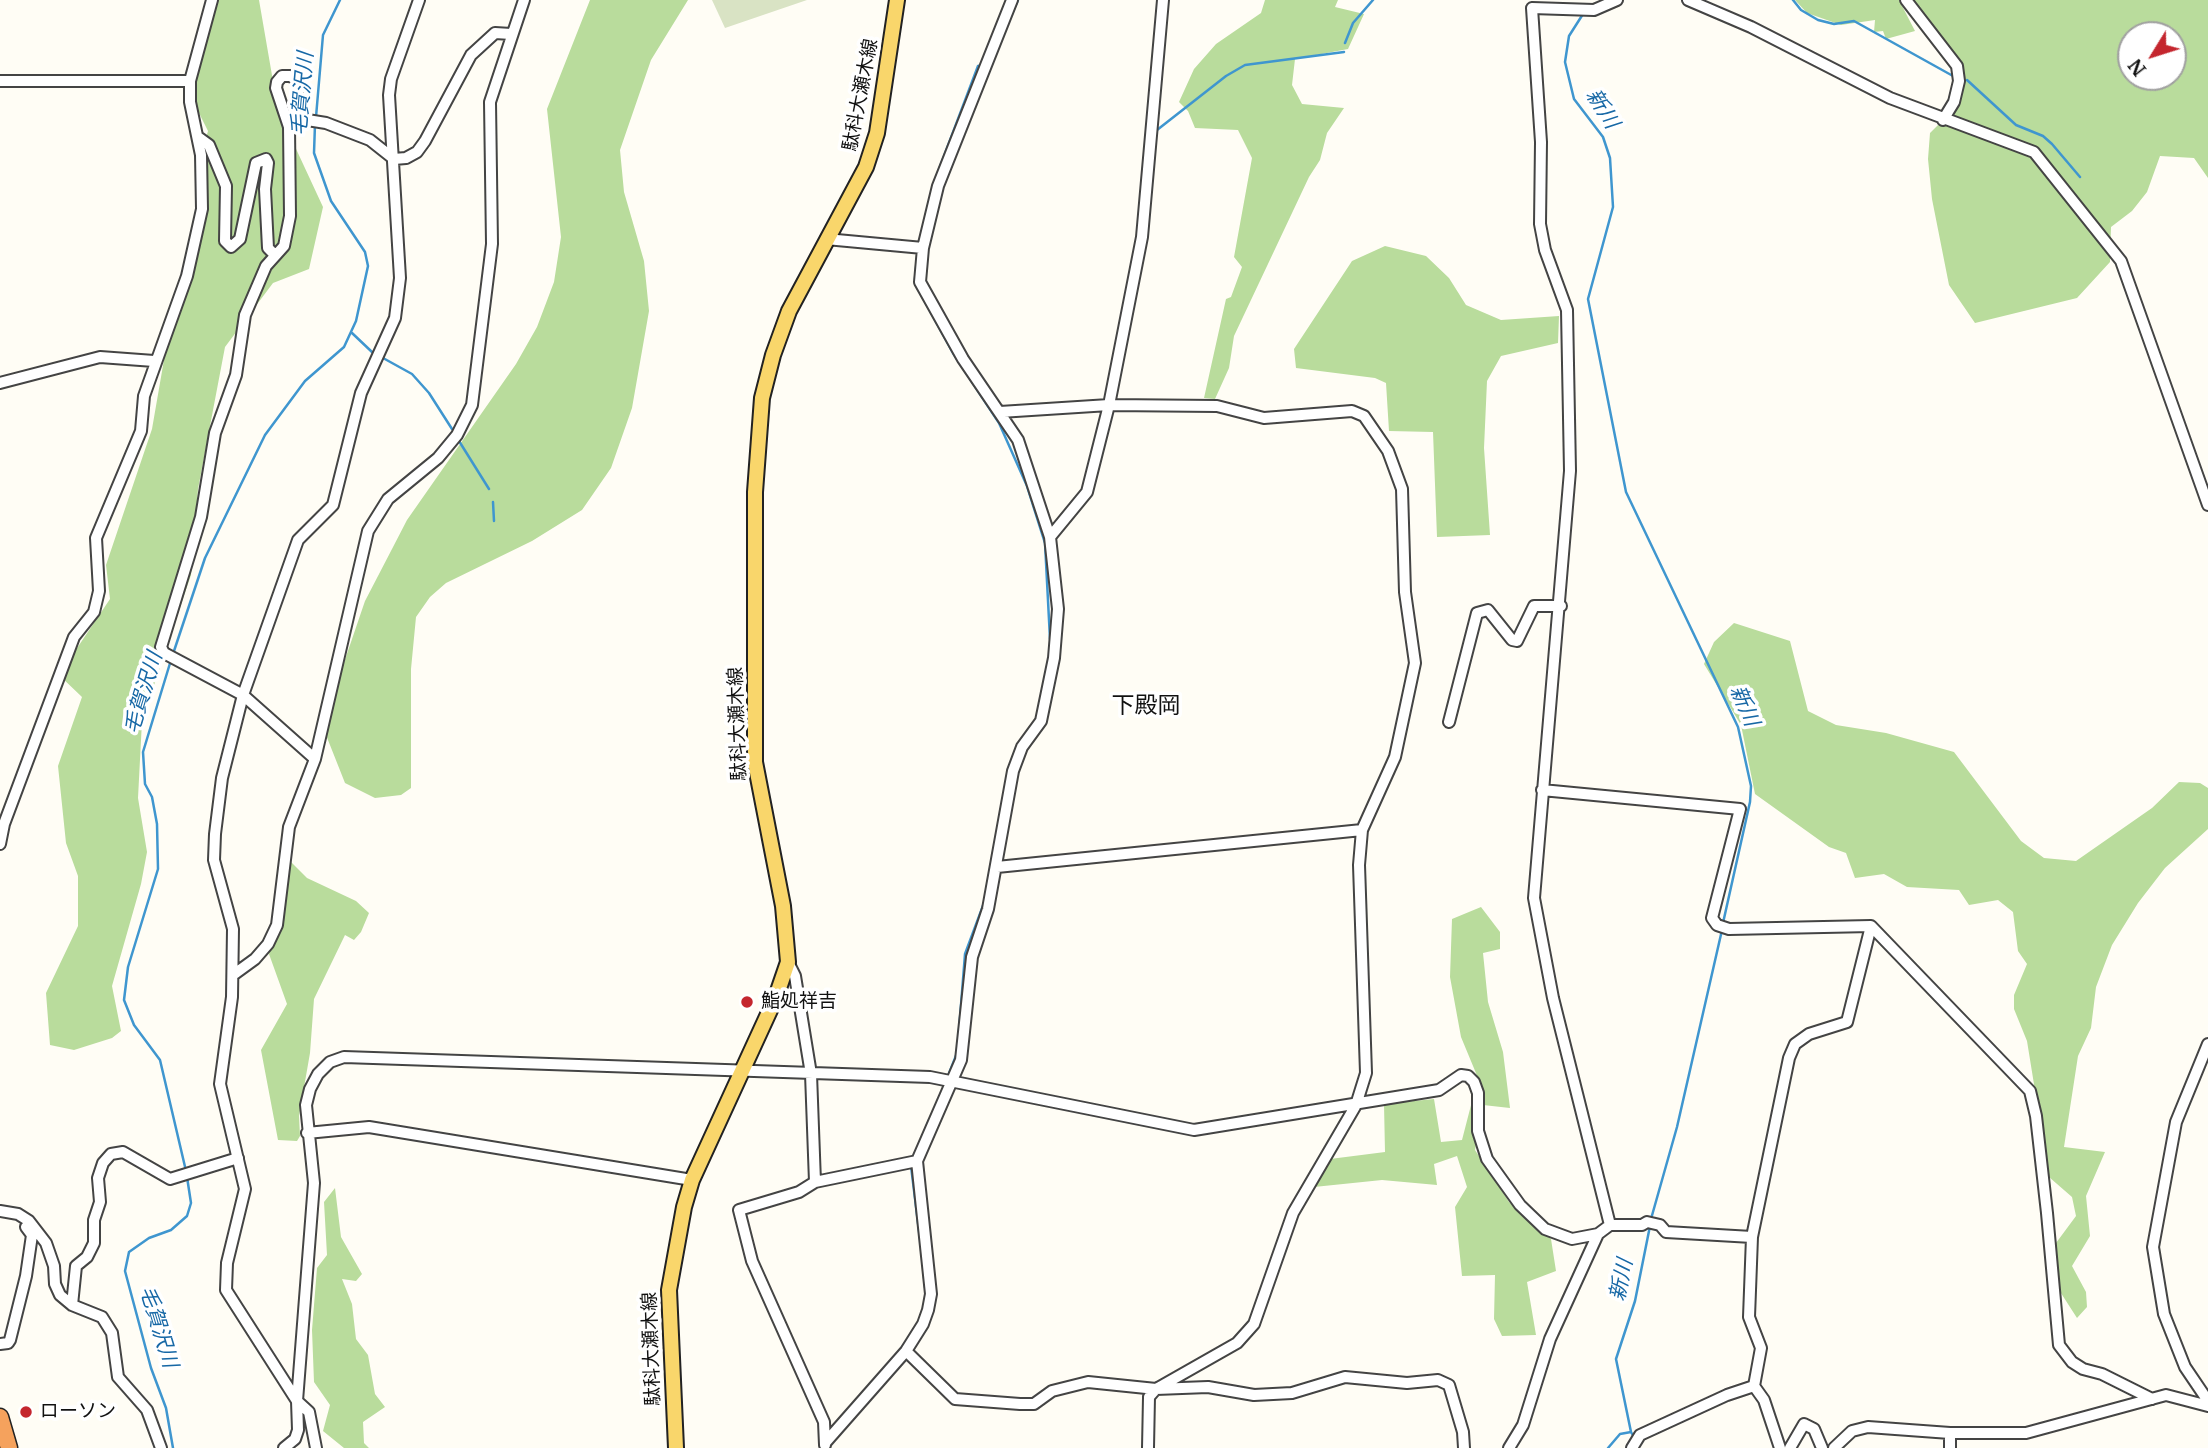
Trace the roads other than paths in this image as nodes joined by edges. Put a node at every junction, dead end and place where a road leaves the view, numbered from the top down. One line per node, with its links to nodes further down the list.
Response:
1 (212, 0): 12 (street)
2 (419, 0): 15 (street)
3 (524, 0): 10 (street)
4 (897, 0): 16 (main road, 駄科大瀬木線)
5 (1012, 0): 17 (street)
6 (1163, 0): 21 (street)
7 (1617, 0): 25 (street)
8 (1688, 0): 13 (street)
9 (1906, 0): 13 (street)
10 (511, 34): 15 (street); 28 (street)
11 (0, 81): 12 (street)
12 (190, 81): 14 (street)
13 (1943, 120): 23 (street)
14 (198, 137): 18 (street); 19 (street)
15 (394, 159): 18 (street); 26 (street)
16 (826, 239): 17 (street); 35 (main road, 駄科大瀬木線)
17 (923, 247): 22 (street)
18 (274, 254): 26 (street)
19 (155, 361): 20 (street); 30 (street)
20 (0, 383)
21 (1109, 405): 22 (street); 24 (street); 31 (street)
22 (1000, 412): 24 (street)
23 (2208, 505)
24 (1050, 537): 33 (street)
25 (1561, 606): 27 (street); 29 (street)
26 (243, 695): 28 (street); 36 (street)
27 (1449, 722)
28 (315, 760): 36 (street)
29 (1542, 790): 34 (street); 48 (street)
30 (2, 824): 32 (street)
31 (1362, 830): 33 (street); 41 (street)
32 (0, 844)
33 (997, 867): 40 (street)
34 (1871, 926): 50 (street); 56 (street)
35 (788, 962): 38 (main road, 駄科大瀬木線); 39 (street)
36 (233, 975): 43 (street)
37 (2208, 1044): 58 (street)
38 (742, 1073): 39 (street); 42 (street); 45 (main road, 駄科大瀬木線)
39 (811, 1074): 40 (street); 46 (street)
40 (950, 1083): 41 (street); 44 (street)
41 (1356, 1105): 49 (street); 55 (street)
42 (307, 1133): 45 (street); 57 (street)
43 (238, 1158): 51 (street); 57 (street)
44 (914, 1161): 46 (street); 53 (street)
45 (692, 1180): 67 (main road, 駄科大瀬木線)
46 (815, 1182): 61 (street)
47 (2, 1212): 51 (street); 52 (street)
48 (1610, 1225): 49 (street); 50 (street)
49 (1598, 1234): 70 (street)
50 (1752, 1237): 54 (street)
51 (72, 1305): 64 (street)
52 (0, 1344)
53 (905, 1351): 55 (street); 61 (street)
54 (1754, 1386): 62 (street); 71 (street)
55 (1156, 1389): 68 (street); 69 (street)
56 (2152, 1399): 58 (street); 60 (street)
57 (297, 1401): 65 (street); 66 (street)
58 (2208, 1403)
59 (0, 1417): 63 (highway)
60 (1950, 1433): 74 (street); 75 (street)
61 (825, 1446)
62 (1632, 1447)
63 (9, 1448)
64 (161, 1448)
65 (284, 1448)
66 (316, 1448)
67 (676, 1448)
68 (1148, 1448)
69 (1464, 1448)
70 (1509, 1448)
71 (1780, 1448)
72 (1790, 1448): 73 (street)
73 (1822, 1448)
74 (1834, 1448)
75 (1950, 1448)

